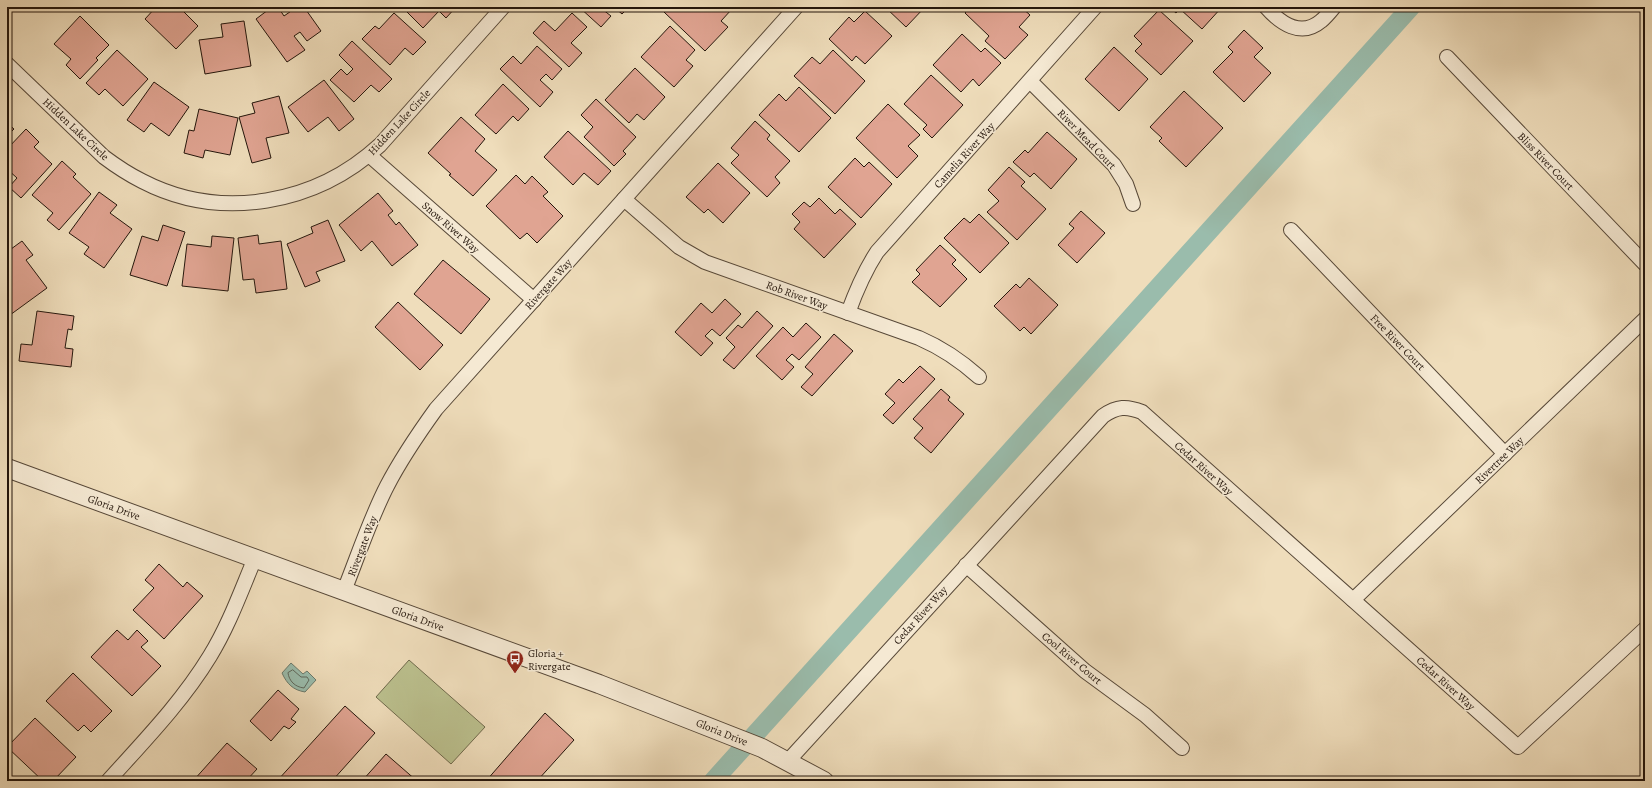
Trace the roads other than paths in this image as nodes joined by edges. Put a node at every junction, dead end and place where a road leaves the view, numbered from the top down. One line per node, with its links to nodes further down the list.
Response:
1 (503, 7): 9 (street, Hidden Lake Circle)
2 (796, 7): 10 (street, Rivergate Way)
3 (1095, 7): 8 (street, Camelia River Way)
4 (1266, 7): 5 (street)
5 (1334, 7)
6 (1447, 57): 13 (street, Bliss River Court)
7 (7, 64): 9 (street, Hidden Lake Circle)
8 (1030, 81): 11 (street, River Mead Court); 15 (street, Camelia River Way)
9 (368, 155): 14 (street, Snow River Way)
10 (624, 199): 14 (street, Rivergate Way); 15 (street, Rob River Way)
11 (1133, 204)
12 (1291, 230): 18 (street, Free River Court)
13 (1645, 264)
14 (534, 300): 22 (street, Rivergate Way)
15 (848, 313): 17 (street, Rob River Way)
16 (1645, 319): 18 (street, Rivertree Way)
17 (978, 377)
18 (1505, 454): 23 (street, Rivertree Way)
19 (7, 468): 20 (street, Gloria Drive)
20 (255, 558): 22 (street, Gloria Drive); 27 (street)
21 (966, 566): 23 (street, Cedar River Way); 25 (street, Cool River Court); 26 (street, Cedar River Way)
22 (344, 591): 26 (street, Gloria Drive)
23 (1354, 600): 24 (street, Cedar River Way)
24 (1645, 629)
25 (1182, 748)
26 (788, 761): 28 (street, Gloria Drive)
27 (108, 781)
28 (824, 781)

